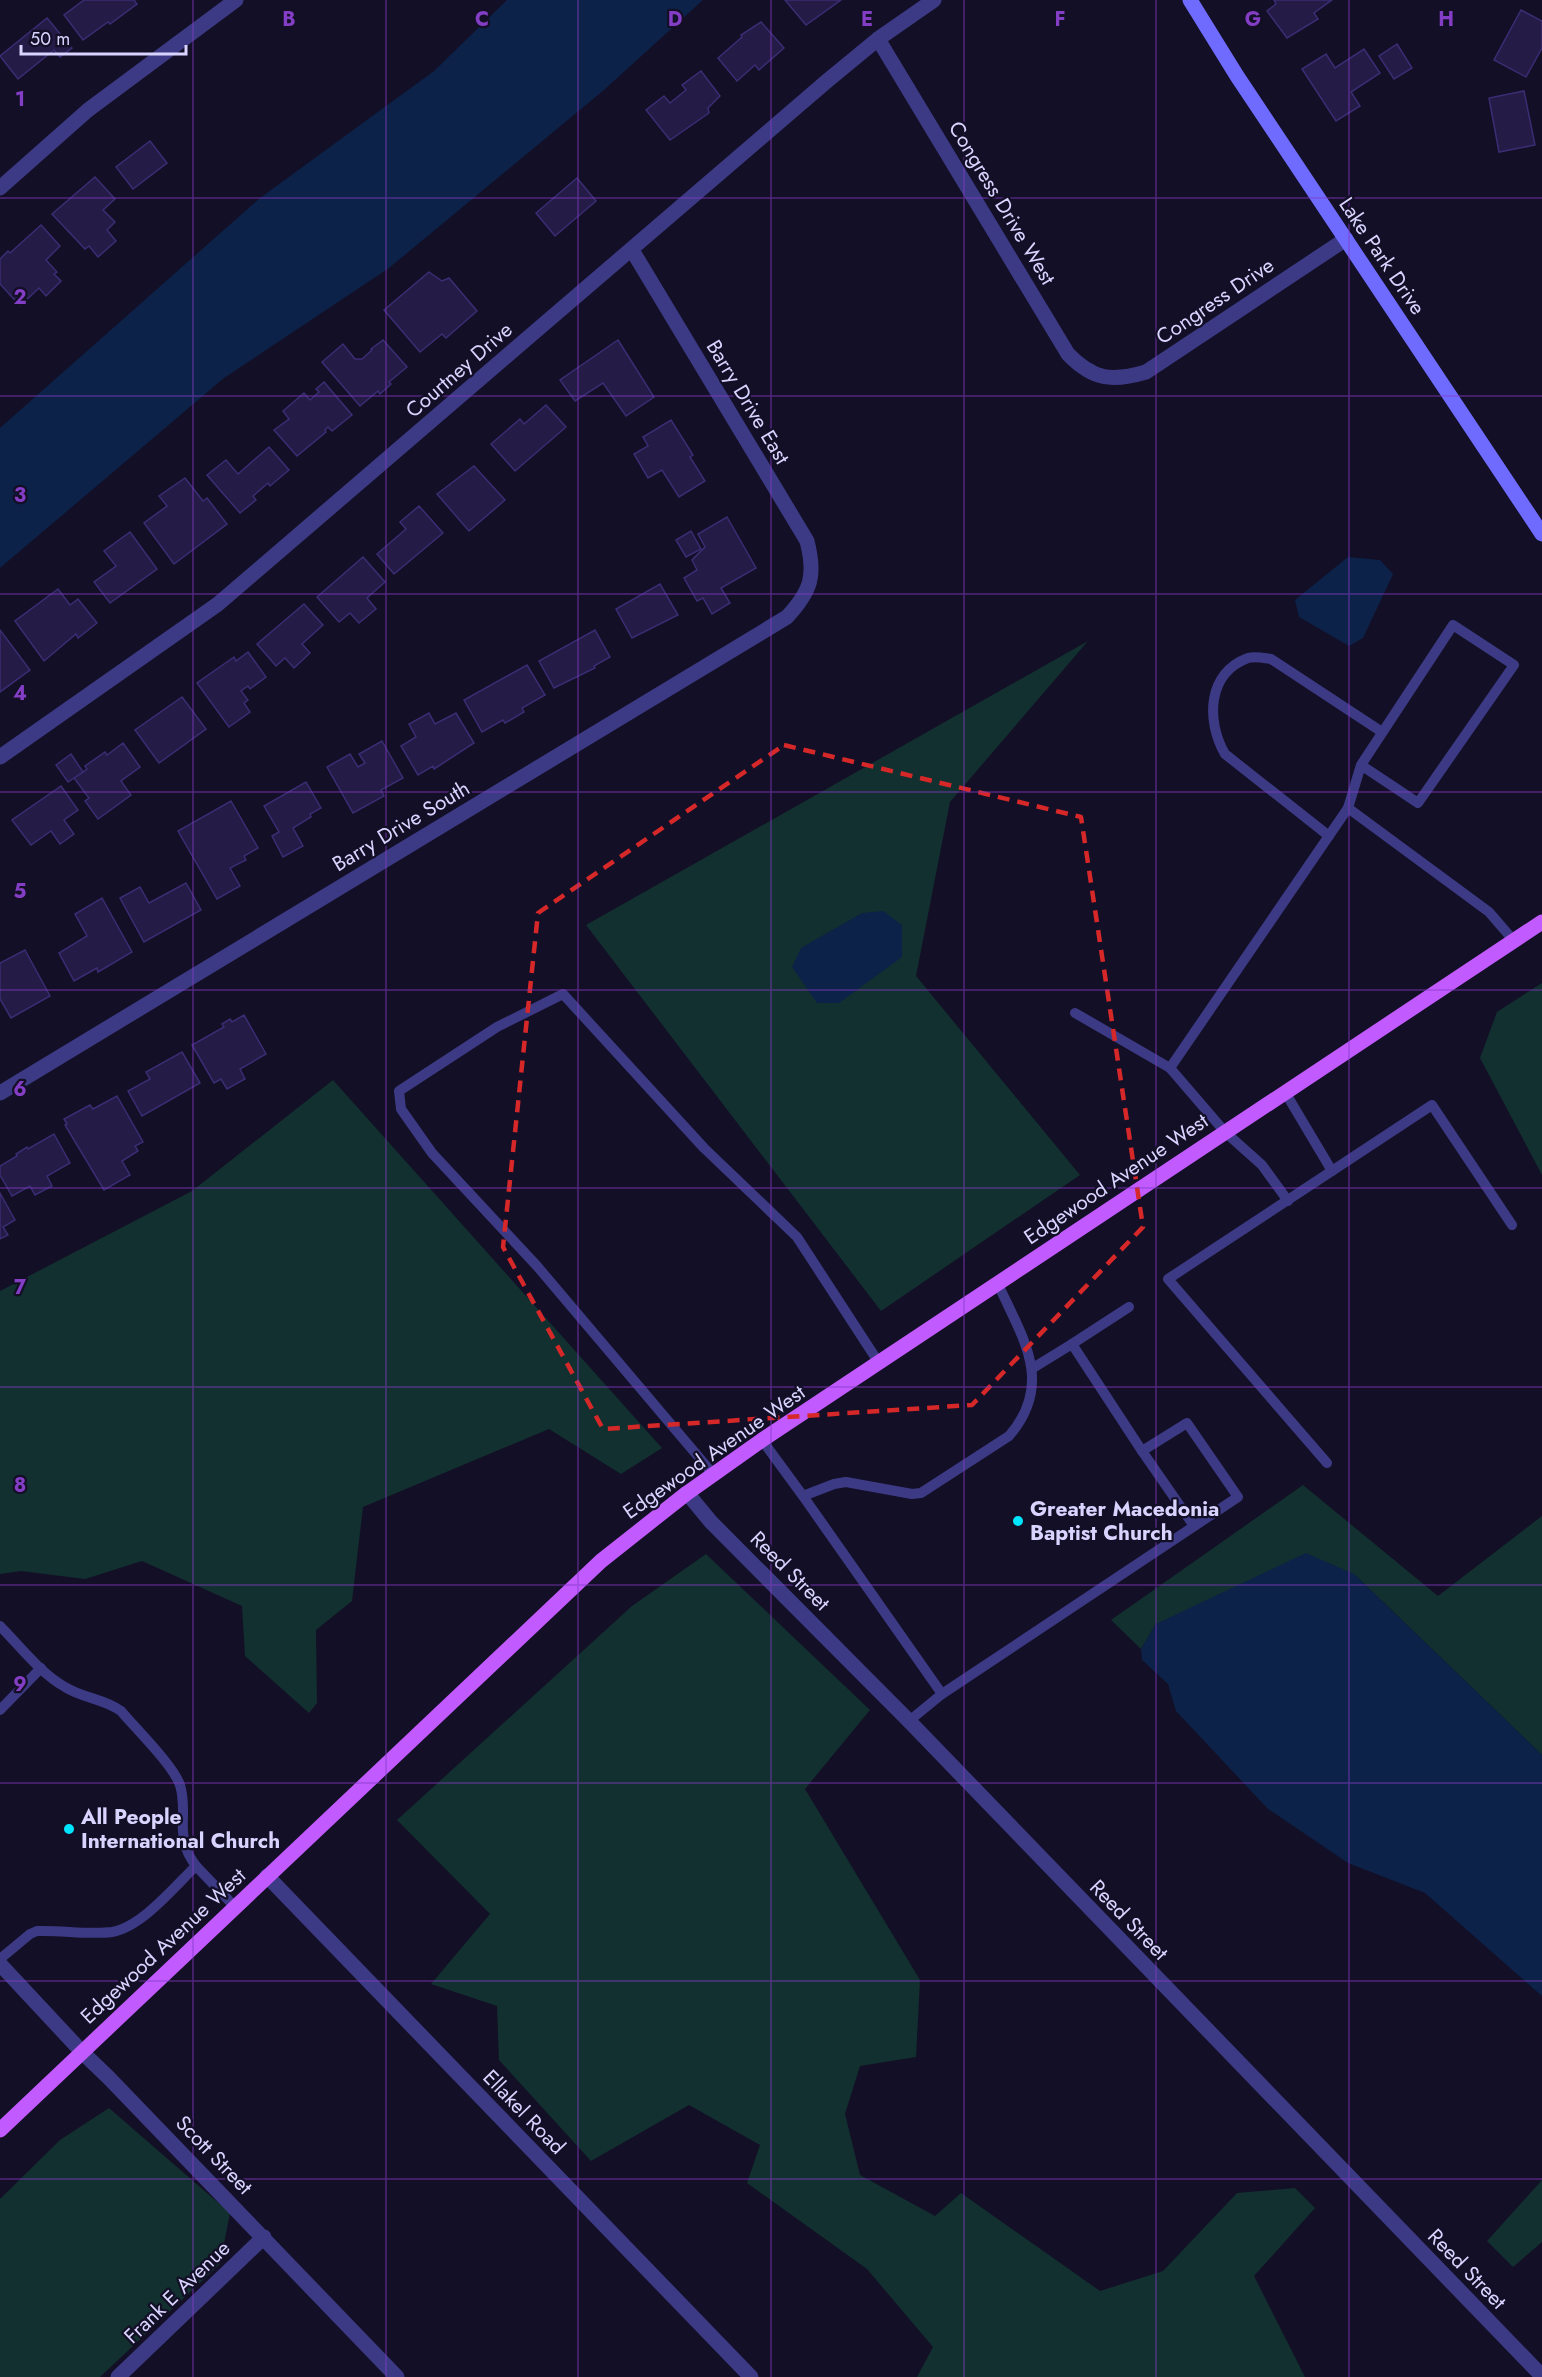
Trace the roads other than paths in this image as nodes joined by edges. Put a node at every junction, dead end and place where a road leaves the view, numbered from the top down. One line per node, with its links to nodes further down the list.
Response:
1 (236, 0): 5 (street)
2 (934, 0): 4 (street, Courtney Drive)
3 (1190, 0): 6 (street, Lake Park Drive)
4 (878, 39): 7 (street, Courtney Drive); 8 (street, Congress Drive West)
5 (0, 188)
6 (1346, 239): 8 (street, Congress Drive); 9 (street, Lake Park Drive)
7 (632, 250): 10 (street, Barry Drive East); 12 (street, Courtney Drive)
8 (1101, 376)
9 (1542, 534)
10 (811, 582): 21 (street, Barry Drive South)
11 (1382, 732): 13 (lane); 13 (lane); 15 (lane)
12 (0, 757)
13 (1360, 765): 14 (lane)
14 (1348, 808): 15 (lane); 17 (lane)
15 (1329, 836): 19 (lane)
16 (1542, 922): 17 (main road, Edgewood Avenue West)
17 (1514, 941): 20 (main road, Edgewood Avenue West)
18 (1075, 1013): 19 (lane)
19 (1170, 1068): 22 (lane)
20 (1285, 1092): 22 (main road, Edgewood Avenue West); 23 (lane)
21 (0, 1093)
22 (1225, 1132): 24 (lane); 26 (main road, Edgewood Avenue West)
23 (1332, 1172): 24 (lane); 25 (lane)
24 (1288, 1201): 33 (lane)
25 (1512, 1226)
26 (998, 1284): 29 (main road, Edgewood Avenue West); 30 (lane)
27 (1129, 1307): 28 (lane)
28 (1072, 1344): 30 (lane); 32 (lane)
29 (879, 1363): 31 (main road, Edgewood Avenue West); 34 (lane)
30 (1033, 1368): 36 (lane)
31 (762, 1440): 34 (main road, Edgewood Avenue West); 36 (lane)
32 (1142, 1452): 37 (lane); 37 (lane)
33 (1327, 1463)
34 (714, 1474): 35 (main road, Edgewood Avenue West)
35 (687, 1493): 42 (street, Reed Street); 44 (main road, Edgewood Avenue West)
36 (803, 1496): 40 (lane)
37 (1194, 1526): 40 (lane)
38 (0, 1626): 39 (lane)
39 (41, 1668): 41 (lane); 43 (lane)
40 (942, 1694): 42 (lane)
41 (0, 1710)
42 (909, 1721): 51 (street, Reed Street)
43 (196, 1866): 45 (lane); 46 (lane)
44 (267, 1876): 45 (main road, Edgewood Avenue West); 54 (street, Ellakel Road)
45 (235, 1907): 48 (main road, Edgewood Avenue West)
46 (0, 1959)
47 (0, 1964): 48 (street, Scott Street)
48 (82, 2052): 49 (main road, Edgewood Avenue West); 50 (street, Scott Street)
49 (0, 2130)
50 (264, 2237): 52 (street, Frank E Avenue); 53 (street, Scott Street)
51 (1542, 2376)
52 (118, 2377)
53 (397, 2377)
54 (751, 2377)

